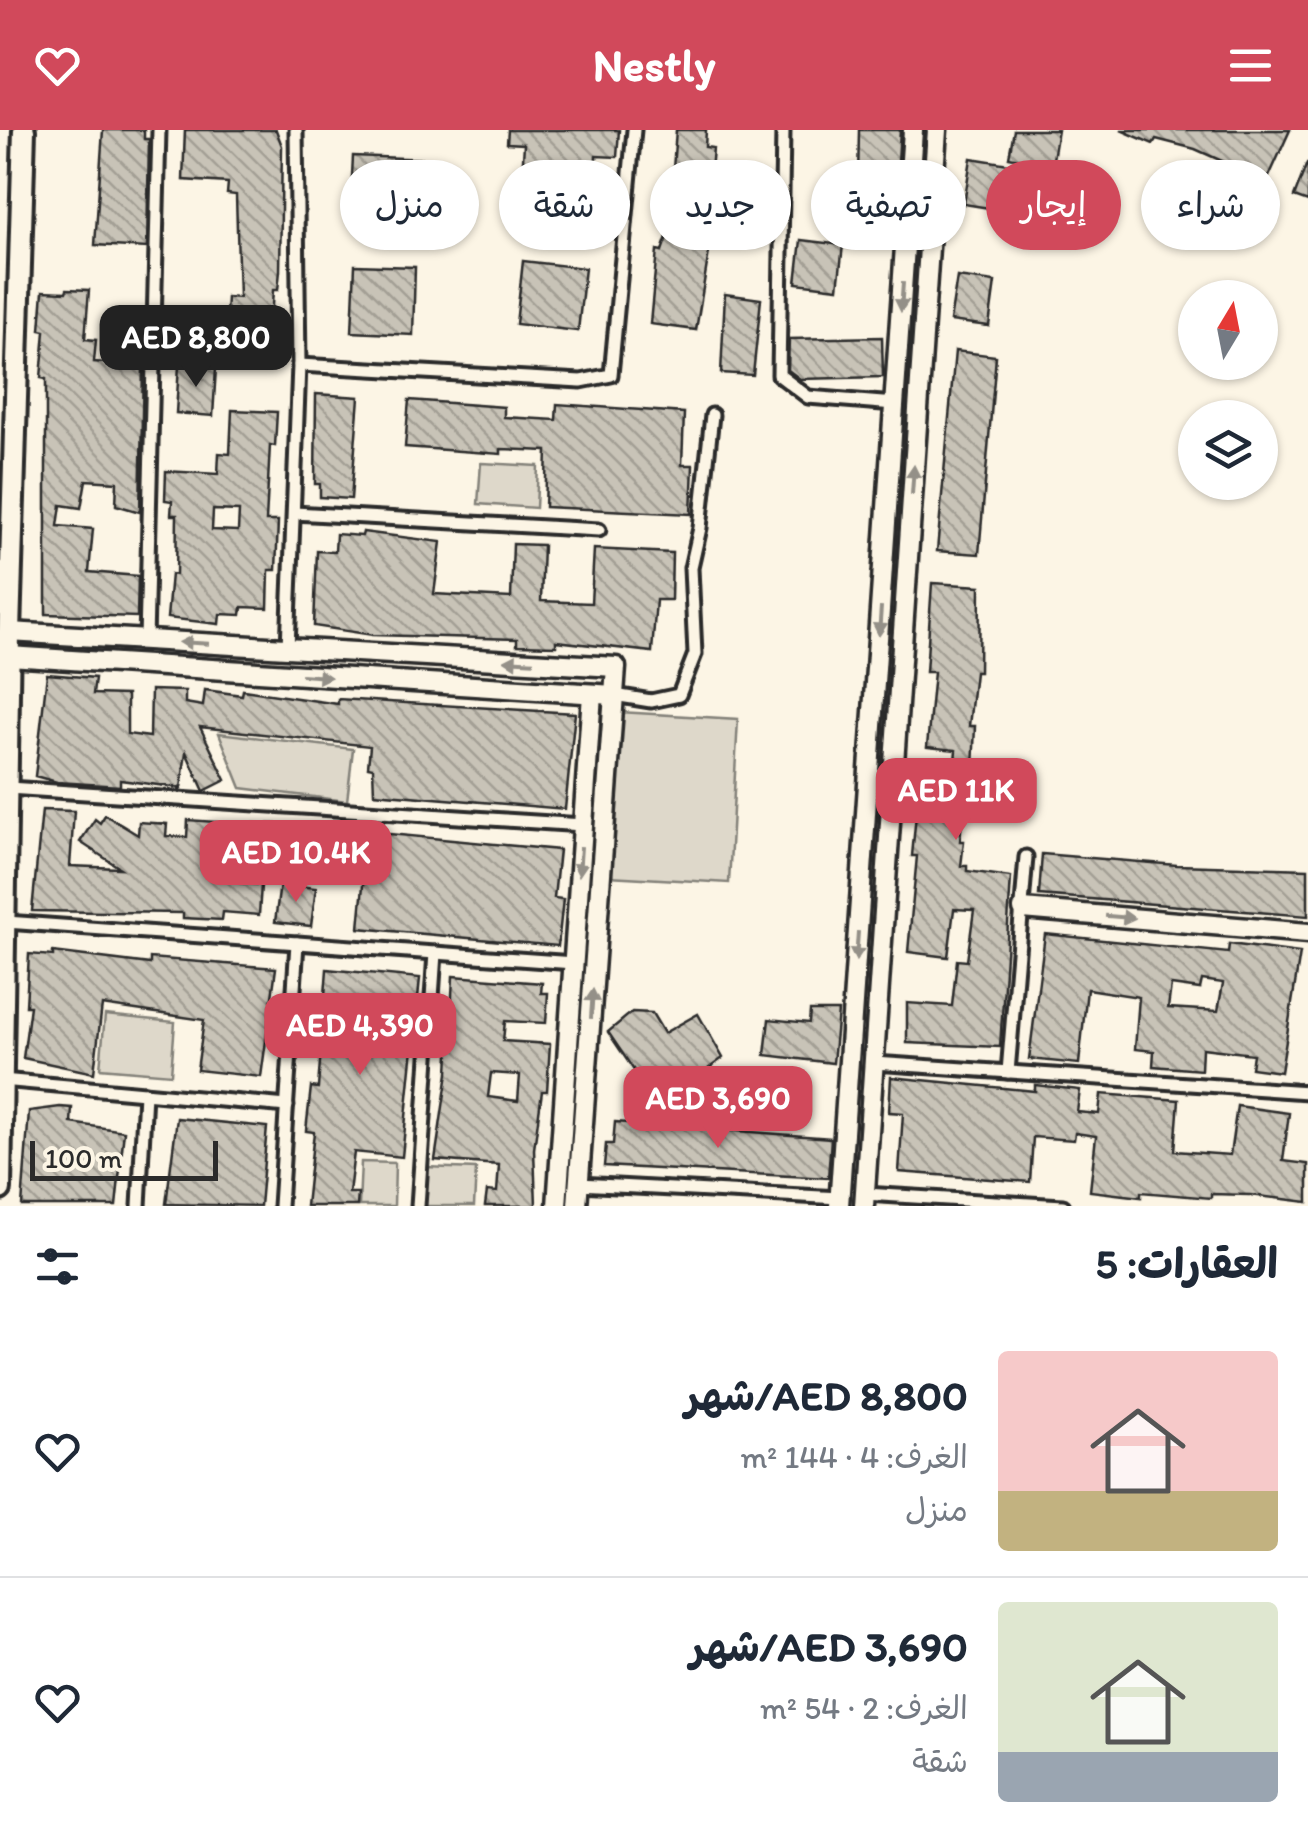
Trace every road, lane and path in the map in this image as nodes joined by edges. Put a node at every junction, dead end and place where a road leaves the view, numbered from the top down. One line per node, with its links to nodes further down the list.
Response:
1 (24, 130): 13 (main road)
2 (158, 130): 14 (street)
3 (296, 130): 8 (street)
4 (634, 130): 8 (street)
5 (783, 130): 9 (street)
6 (914, 130): 9 (street, one-way to 9)
7 (937, 130): 28 (street, one-way to 7)
8 (299, 365): 11 (street)
9 (895, 404): 37 (street, one-way to 37)
10 (712, 415): 18 (street)
11 (294, 513): 12 (street); 15 (street)
12 (599, 530)
13 (9, 632): 14 (street); 16 (main road)
14 (146, 640): 15 (street, one-way to 14)
15 (288, 648): 18 (street, one-way to 15)
16 (9, 656): 17 (street, one-way to 17); 19 (main road)
17 (592, 694): 18 (street); 20 (street)
18 (614, 695): 34 (street, one-way to 18)
19 (8, 788): 20 (street); 23 (main road)
20 (583, 824): 27 (street, one-way to 27)
21 (1026, 857): 22 (street)
22 (1023, 909): 24 (street, one-way to 24); 29 (street)
23 (6, 922): 25 (street); 30 (main road)
24 (1308, 933)
25 (297, 943): 26 (street); 33 (street)
26 (435, 953): 27 (street); 40 (street)
27 (574, 962): 41 (street)
28 (874, 1063): 29 (street); 36 (street)
29 (1008, 1072): 31 (street)
30 (2, 1080): 32 (street); 35 (main road)
31 (1308, 1092)
32 (144, 1093): 33 (street); 38 (street)
33 (287, 1106): 39 (street)
34 (579, 1184): 37 (street); 42 (street)
35 (0, 1189)
36 (865, 1200): 43 (street)
37 (840, 1202)
38 (140, 1206)
39 (280, 1206)
40 (418, 1206)
41 (558, 1206)
42 (578, 1206)
43 (1062, 1206)

